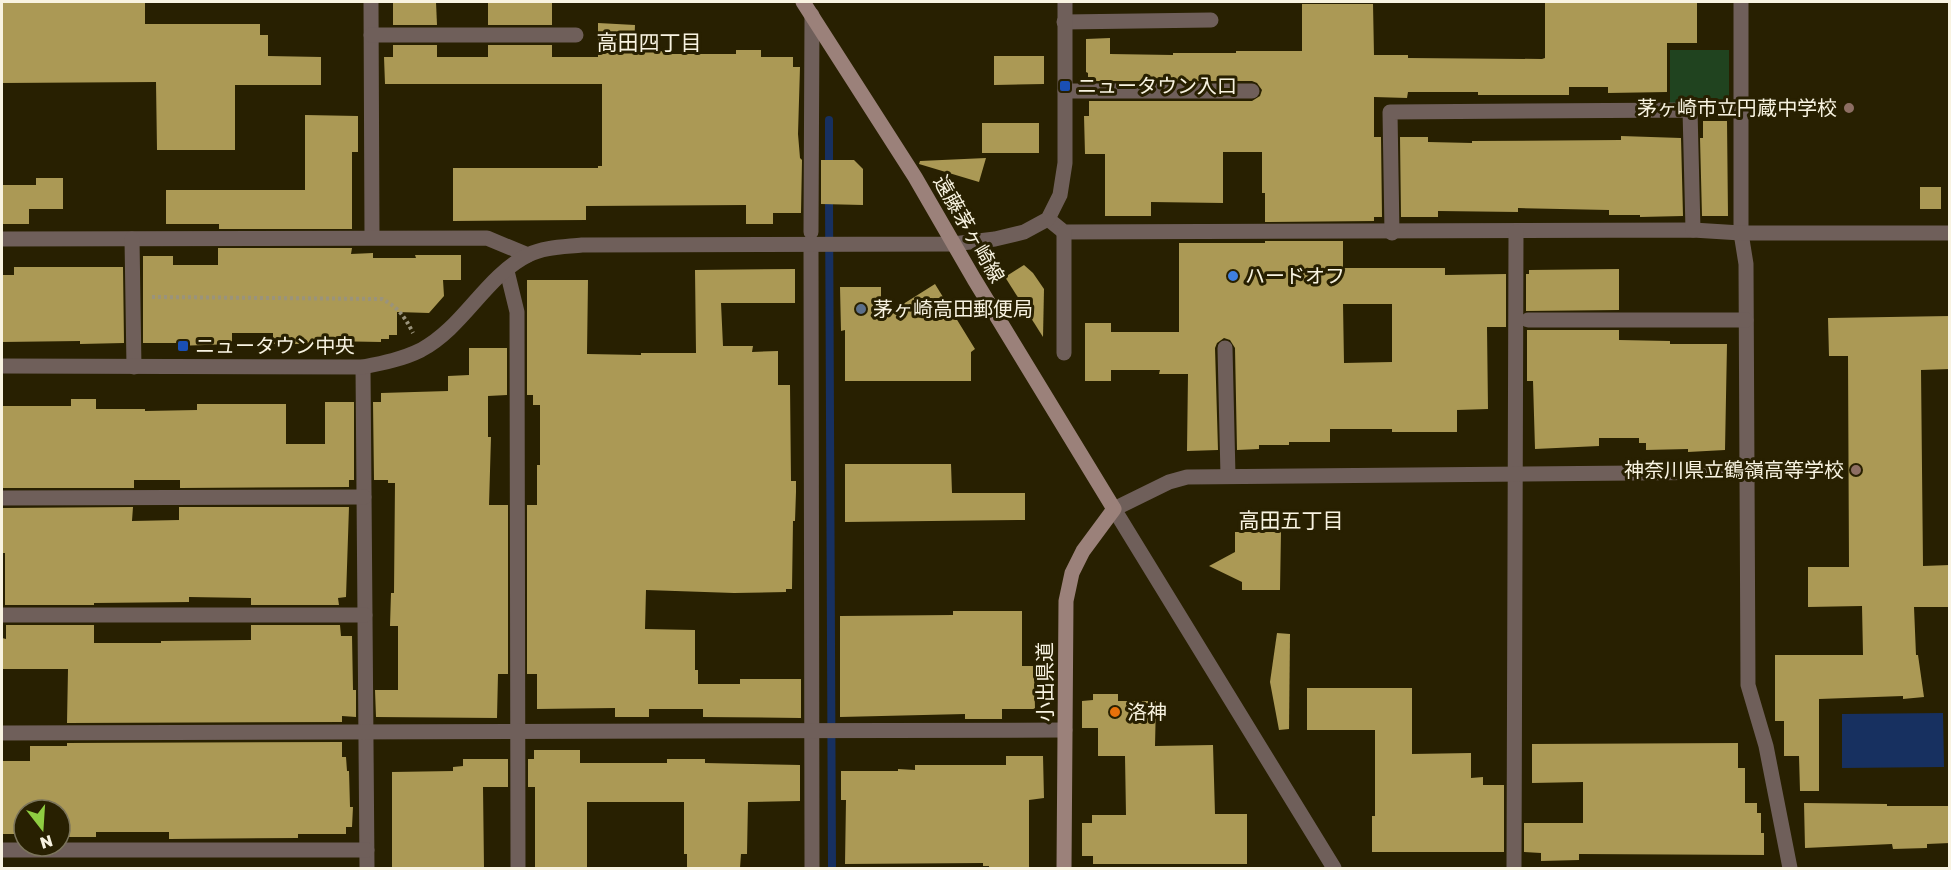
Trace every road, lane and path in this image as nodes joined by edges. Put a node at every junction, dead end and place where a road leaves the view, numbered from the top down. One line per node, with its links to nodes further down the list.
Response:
1 (371, 2): 9 (street)
2 (803, 2): 5 (main road, 遠藤茅ヶ崎線)
3 (1065, 2): 7 (street)
4 (1741, 2): 17 (street)
5 (812, 15): 22 (street); 23 (main road, 遠藤茅ヶ崎線)
6 (1211, 21): 7 (street)
7 (1065, 22): 10 (street)
8 (576, 34): 9 (street)
9 (371, 35): 19 (street)
10 (1065, 91): 11 (street); 12 (street)
11 (1252, 91)
12 (1048, 219): 14 (street); 23 (street)
13 (1693, 230): 15 (street); 16 (street); 17 (street)
14 (1064, 232): 16 (street); 31 (street)
15 (1516, 232): 16 (street); 36 (street)
16 (1392, 233)
17 (1741, 233): 18 (street); 28 (street)
18 (1950, 233)
19 (372, 237): 21 (street); 24 (street)
20 (2, 238): 21 (street)
21 (132, 239): 26 (street)
22 (812, 241): 23 (street); 24 (street); 44 (street)
23 (953, 244): 40 (main road, 遠藤茅ヶ崎線)
24 (528, 255): 25 (street)
25 (507, 271): 30 (street); 47 (street)
26 (133, 297): 30 (path); 33 (street)
27 (1528, 320): 28 (street)
28 (1746, 320): 35 (street)
29 (1225, 348): 37 (street)
30 (421, 350): 34 (street)
31 (1064, 352)
32 (2, 366): 33 (street)
33 (134, 367): 34 (street)
34 (363, 367): 38 (street)
35 (1748, 472): 36 (street); 56 (street)
36 (1515, 474): 37 (street); 55 (street)
37 (1228, 476): 40 (street)
38 (364, 497): 39 (street); 42 (street)
39 (2, 498)
40 (1114, 510): 43 (main road, 小出県道); 54 (street)
41 (2, 615): 42 (street)
42 (365, 615): 45 (street)
43 (1065, 730): 44 (street); 53 (main road, 小出県道)
44 (816, 731): 47 (street); 52 (street)
45 (366, 732): 46 (street); 47 (street); 49 (street)
46 (2, 733)
47 (518, 733): 51 (street)
48 (2, 850): 49 (street)
49 (367, 850): 50 (street)
50 (367, 868)
51 (518, 868)
52 (812, 868)
53 (1064, 868)
54 (1334, 868)
55 (1514, 868)
56 (1790, 868)

